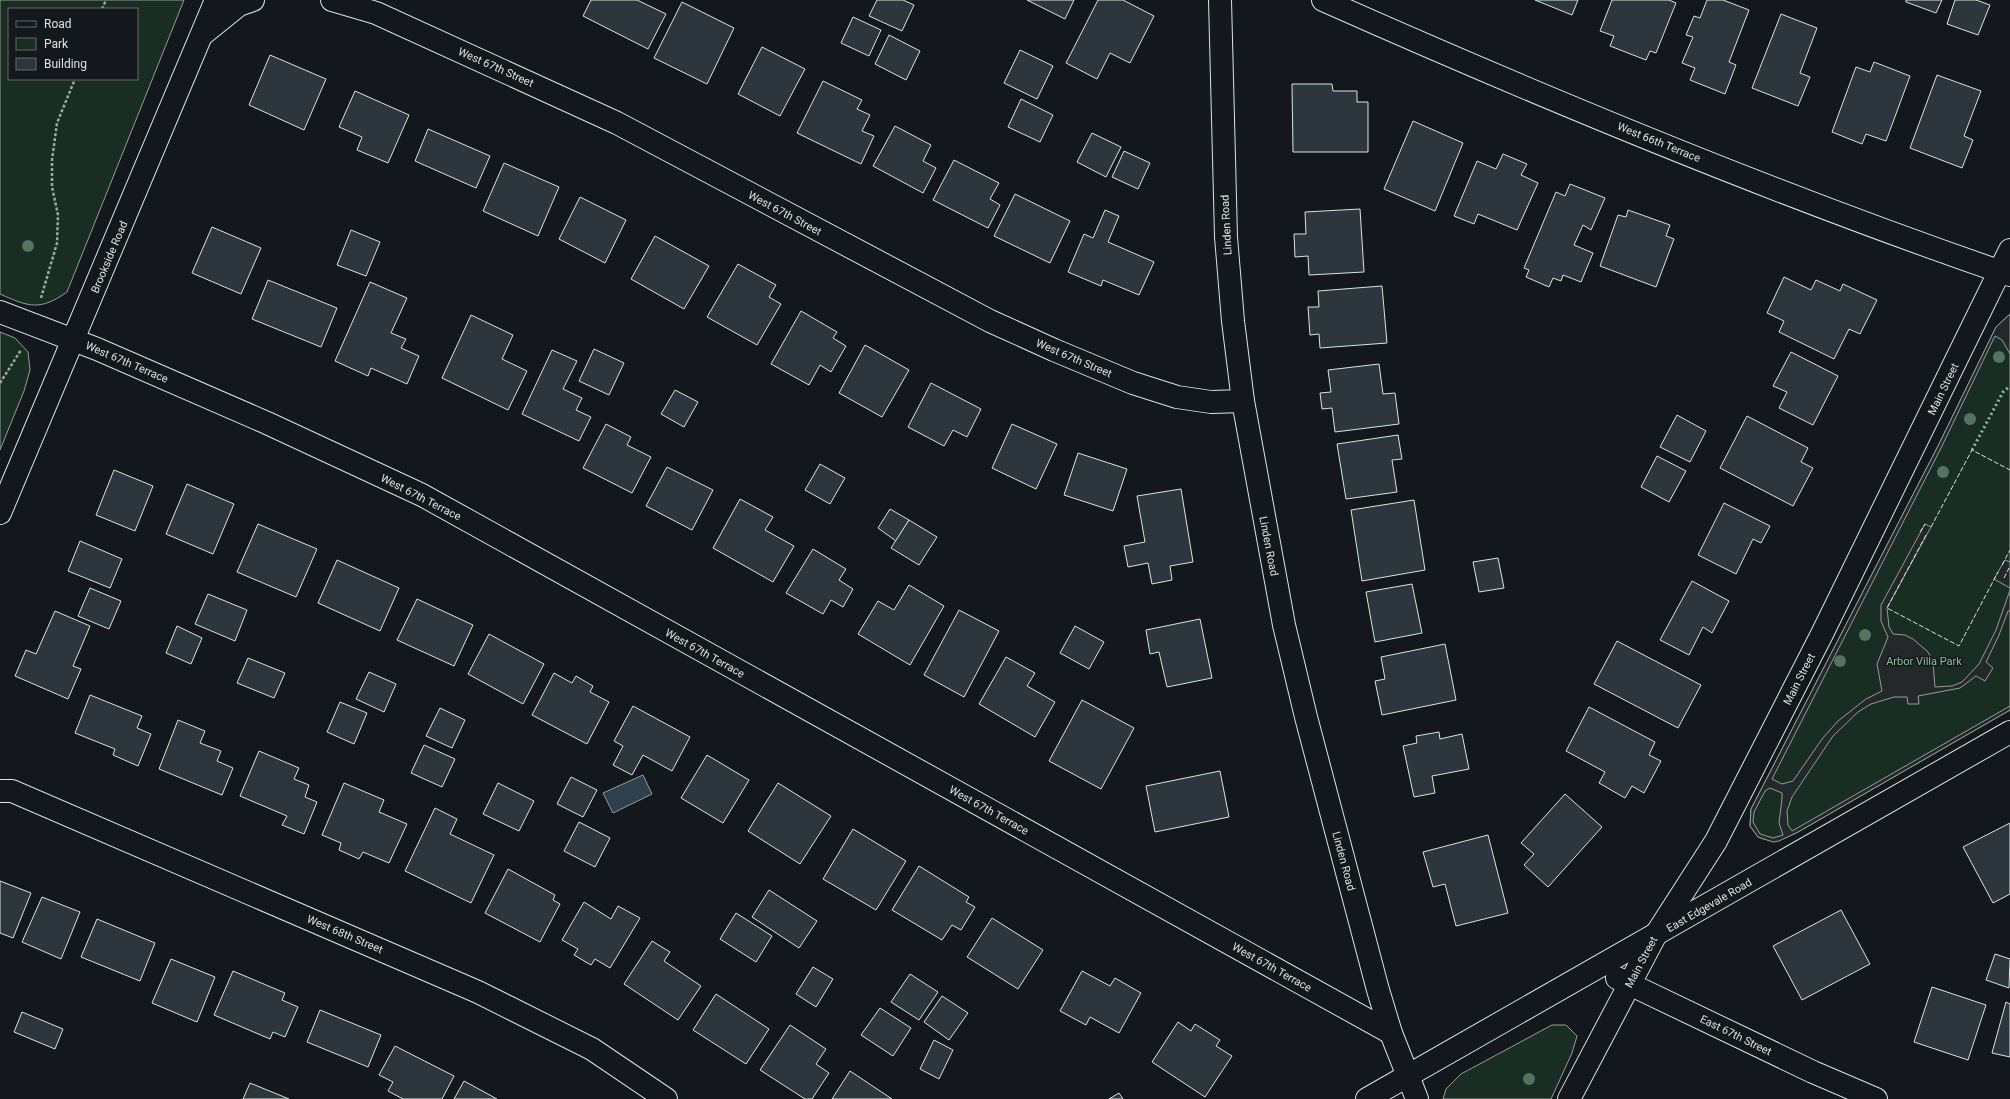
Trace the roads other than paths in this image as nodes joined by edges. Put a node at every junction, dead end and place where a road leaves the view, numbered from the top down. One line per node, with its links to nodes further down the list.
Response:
1 (216, 0): 6 (street, Brookside Road)
2 (253, 0): 6 (street)
3 (332, 0): 11 (street, West 67th Street)
4 (1220, 0): 11 (street, Linden Road)
5 (1323, 0): 8 (street, West 66th Terrace)
6 (203, 34): 10 (street, Brookside Road)
7 (2010, 250): 8 (street, Main Street)
8 (2005, 273): 15 (street, Main Street)
9 (0, 312): 10 (street, West 67th Terrace)
10 (74, 339): 12 (street, Brookside Road); 18 (street, West 67th Terrace)
11 (1243, 401): 18 (street, Linden Road)
12 (0, 513)
13 (2010, 732): 15 (street, East Edgevale Road)
14 (4, 787): 20 (street, West 68th Street)
15 (1655, 936): 16 (street, East Edgevale Road); 17 (street, Main Street)
16 (1598, 968): 17 (street, East 67th Street); 19 (street, East Edgevale Road)
17 (1630, 984): 23 (street, Main Street); 24 (street, East 67th Street)
18 (1391, 1033): 19 (street, Linden Road)
19 (1408, 1076): 21 (street, East Edgevale Road); 22 (street)
20 (666, 1099)
21 (1367, 1099)
22 (1418, 1099)
23 (1569, 1099)
24 (1876, 1099)

